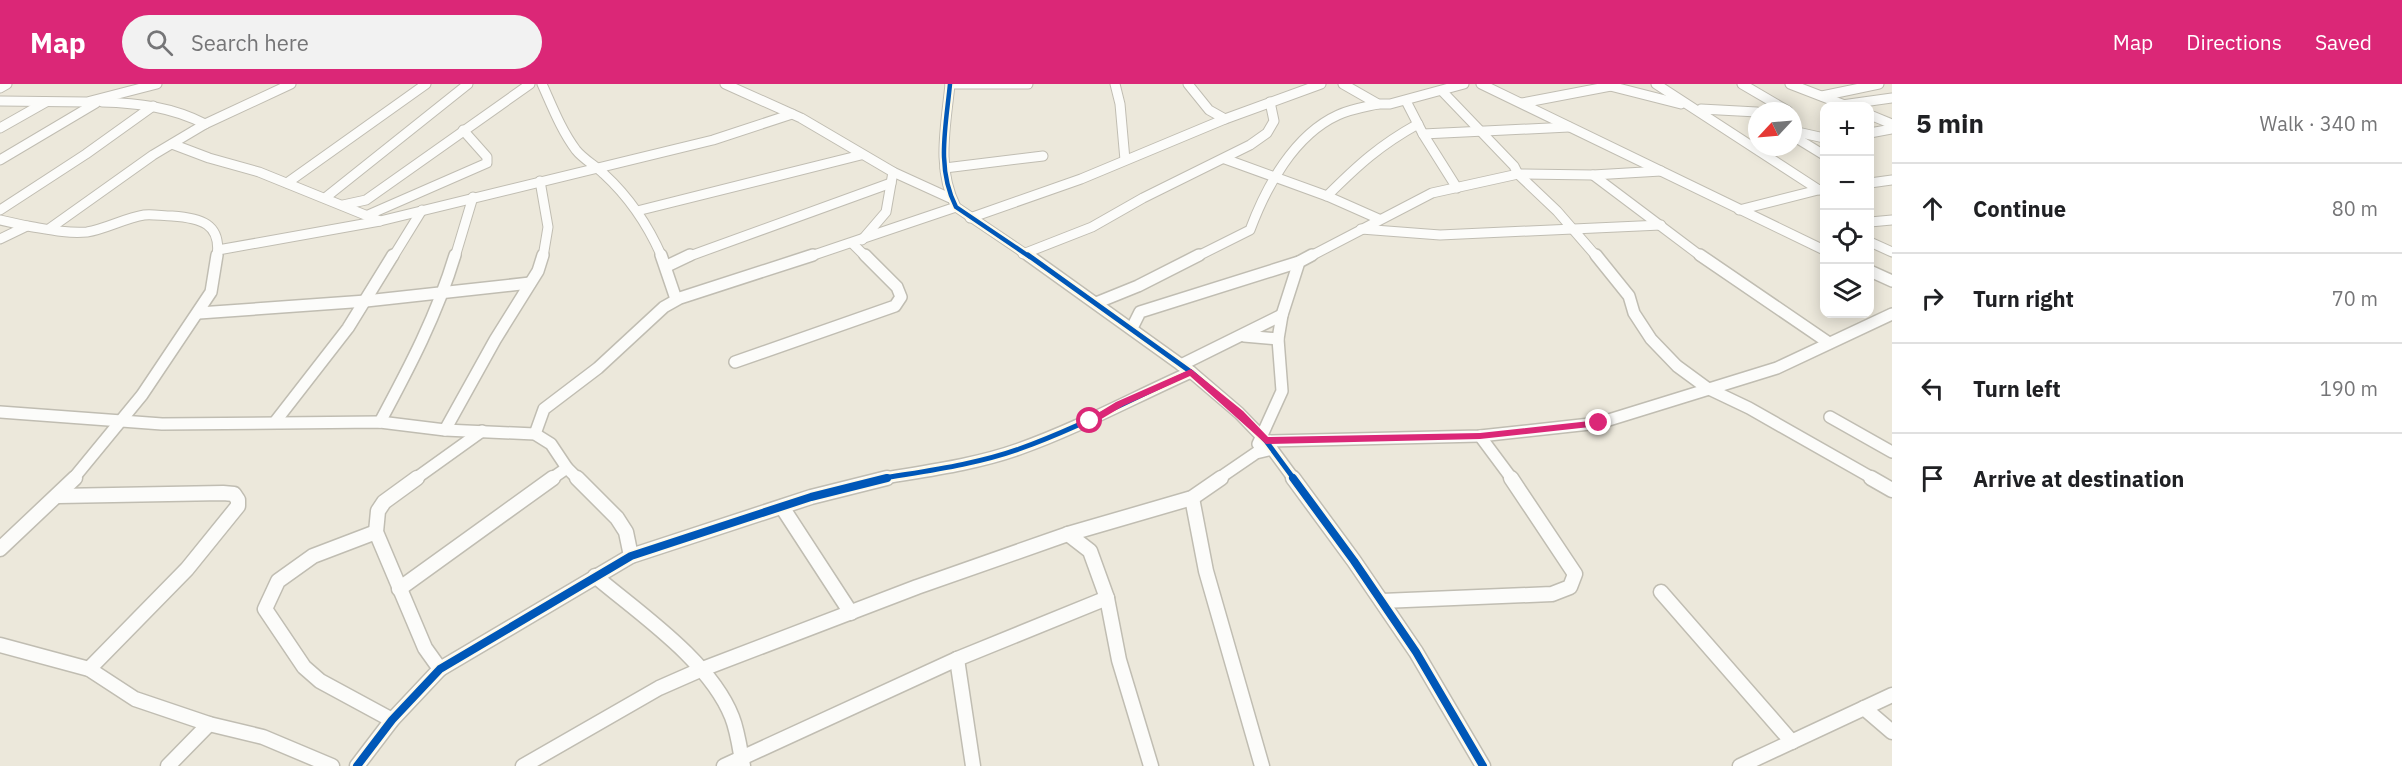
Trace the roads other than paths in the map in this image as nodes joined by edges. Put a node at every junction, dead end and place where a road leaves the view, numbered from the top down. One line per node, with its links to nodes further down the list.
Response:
1 (7, 84): 23 (street)
2 (154, 84): 31 (street)
3 (291, 84): 46 (street)
4 (426, 84): 78 (street)
5 (468, 84): 85 (street)
6 (530, 84): 52 (street)
7 (542, 84): 68 (street)
8 (725, 84): 43 (street)
9 (950, 84): 10 (street); 69 (street)
10 (1028, 84)
11 (1115, 84): 67 (street)
12 (1188, 84): 45 (street)
13 (1321, 84): 33 (street)
14 (1343, 84): 38 (street)
15 (1464, 84): 24 (street)
16 (1481, 84): 37 (street)
17 (1627, 84): 22 (street)
18 (1656, 84): 25 (street)
19 (1742, 84): 34 (street)
20 (1790, 84): 27 (street)
21 (1879, 84): 27 (street)
22 (1605, 85): 26 (street); 37 (street)
23 (0, 88)
24 (1442, 91): 39 (street); 53 (street)
25 (1667, 91): 26 (street); 41 (street)
26 (1646, 95): 41 (street)
27 (1821, 96): 35 (street)
28 (1892, 98): 36 (street)
29 (0, 101): 30 (street)
30 (49, 101): 31 (street); 50 (street)
31 (87, 102): 32 (street)
32 (98, 102): 40 (street); 66 (street)
33 (1269, 102): 45 (street); 65 (street)
34 (1773, 102)
35 (1835, 102)
36 (1868, 102)
37 (1522, 103): 49 (street)
38 (1378, 104): 39 (street); 74 (street)
39 (1407, 105): 47 (street)
40 (153, 106): 46 (street); 89 (street)
41 (1695, 108): 42 (street); 81 (street)
42 (1748, 113)
43 (792, 114): 63 (street); 68 (street)
44 (1874, 117): 48 (street)
45 (1225, 119): 67 (street)
46 (205, 124): 61 (street)
47 (1418, 124): 55 (street); 83 (street)
48 (1892, 124)
49 (1570, 127): 53 (street); 70 (street)
50 (0, 128)
51 (1892, 129): 54 (street)
52 (463, 130): 86 (street); 93 (street)
53 (1481, 132): 55 (street); 72 (street)
54 (1874, 132)
55 (1423, 134): 80 (street)
56 (1802, 136): 57 (street)
57 (1820, 139)
58 (1802, 140): 60 (street)
59 (1820, 141): 60 (street)
60 (1806, 143): 62 (street)
61 (172, 144): 78 (street); 104 (street)
62 (1820, 152)
63 (861, 155): 71 (street); 92 (street)
64 (1043, 156): 69 (street)
65 (1225, 159): 74 (street); 113 (street)
66 (0, 160)
67 (1125, 160): 95 (street)
68 (596, 167): 76 (street); 92 (street)
69 (945, 168): 87 (street)
70 (1661, 171): 73 (street); 91 (street)
71 (893, 172): 79 (street); 87 (street)
72 (1518, 174): 73 (street); 80 (street); 106 (street)
73 (1593, 175): 101 (street)
74 (1277, 178): 83 (street); 122 (street)
75 (1892, 180): 77 (street)
76 (540, 181): 84 (street); 118 (street)
77 (1874, 182)
78 (287, 183): 85 (street)
79 (891, 183): 108 (street); 115 (street)
80 (1457, 188): 96 (street)
81 (1820, 188)
82 (1820, 190): 91 (street)
83 (1327, 196): 96 (street)
84 (472, 197): 90 (street); 119 (street)
85 (325, 198): 88 (street)
86 (366, 200): 88 (street); 93 (street)
87 (952, 203): 95 (street); 108 (street)
88 (343, 205): 93 (street)
89 (0, 210)
90 (422, 210): 94 (street); 103 (street)
91 (1738, 210): 110 (street)
92 (637, 211): 115 (street)
93 (364, 213): 99 (street)
94 (400, 215): 99 (street); 103 (street)
95 (970, 218): 113 (street)
96 (1378, 219): 105 (street)
97 (0, 220): 102 (street)
98 (1892, 220): 100 (street)
99 (380, 221): 111 (street)
100 (1874, 222)
101 (1661, 225): 106 (street); 131 (street)
102 (27, 226): 104 (street); 107 (street)
103 (409, 228): 121 (street)
104 (49, 229): 111 (street)
105 (1361, 229): 106 (street); 114 (street)
106 (1570, 229): 134 (street)
107 (0, 239)
108 (857, 242): 120 (street); 132 (street)
109 (1874, 244): 112 (street)
110 (1820, 248)
111 (218, 250): 124 (street)
112 (1892, 252)
113 (1023, 254): 122 (street)
114 (1299, 262): 123 (street); 126 (street)
115 (667, 266): 120 (street)
116 (1874, 273): 117 (street)
117 (1892, 281)
118 (530, 283): 119 (street); 140 (street)
119 (444, 292): 121 (street); 139 (street)
120 (676, 299): 142 (street)
121 (366, 301): 124 (street); 138 (street)
122 (1096, 303): 127 (street)
123 (1140, 312): 127 (street); 128 (street)
124 (199, 313): 137 (street)
125 (1892, 314): 131 (street)
126 (1282, 315): 129 (street); 130 (street)
127 (1120, 320): 128 (street)
128 (1132, 328): 133 (street)
129 (1243, 336): 130 (street); 133 (street)
130 (1278, 339): 144 (street)
131 (1829, 343): 134 (street)
132 (735, 362)
133 (1186, 368): 144 (street); 150 (street)
134 (1707, 388): 143 (street); 147 (street)
135 (0, 412): 137 (street)
136 (1830, 417): 145 (street)
137 (120, 422): 138 (street); 148 (street)
138 (275, 422): 139 (street)
139 (380, 422): 140 (street)
140 (444, 430): 141 (street)
141 (482, 431): 142 (street); 152 (street)
142 (535, 434): 146 (street)
143 (1480, 436): 144 (street); 161 (street)
144 (1266, 442): 149 (street); 161 (street)
145 (1892, 452)
146 (567, 468): 156 (street); 158 (street)
147 (1892, 490)
148 (58, 496): 154 (street); 165 (street)
149 (1192, 498): 151 (street); 182 (street)
150 (782, 507): 156 (street); 162 (street)
151 (1098, 525): 153 (street); 155 (street)
152 (376, 532): 158 (street); 170 (street)
153 (1068, 534): 155 (street); 162 (street)
154 (0, 549)
155 (1090, 551): 160 (street)
156 (631, 556): 157 (street)
157 (595, 576): 166 (street); 167 (street)
158 (399, 589): 166 (street)
159 (1660, 592): 173 (street)
160 (1107, 598): 164 (street); 181 (street)
161 (1382, 602): 183 (street)
162 (851, 613): 167 (street)
163 (0, 645): 165 (street)
164 (957, 659): 174 (street); 180 (street)
165 (88, 669): 171 (street)
166 (440, 669): 170 (street)
167 (700, 670): 174 (street); 178 (street)
168 (1892, 695): 169 (street)
169 (1864, 708): 172 (street); 173 (street)
170 (392, 720): 177 (street)
171 (209, 724): 175 (street); 176 (street)
172 (1892, 732)
173 (1792, 742): 184 (street)
174 (742, 761): 179 (street)
175 (168, 766)
176 (332, 766)
177 (357, 766)
178 (523, 766)
179 (724, 766)
180 (973, 766)
181 (1151, 766)
182 (1263, 766)
183 (1483, 766)
184 (1740, 766)

